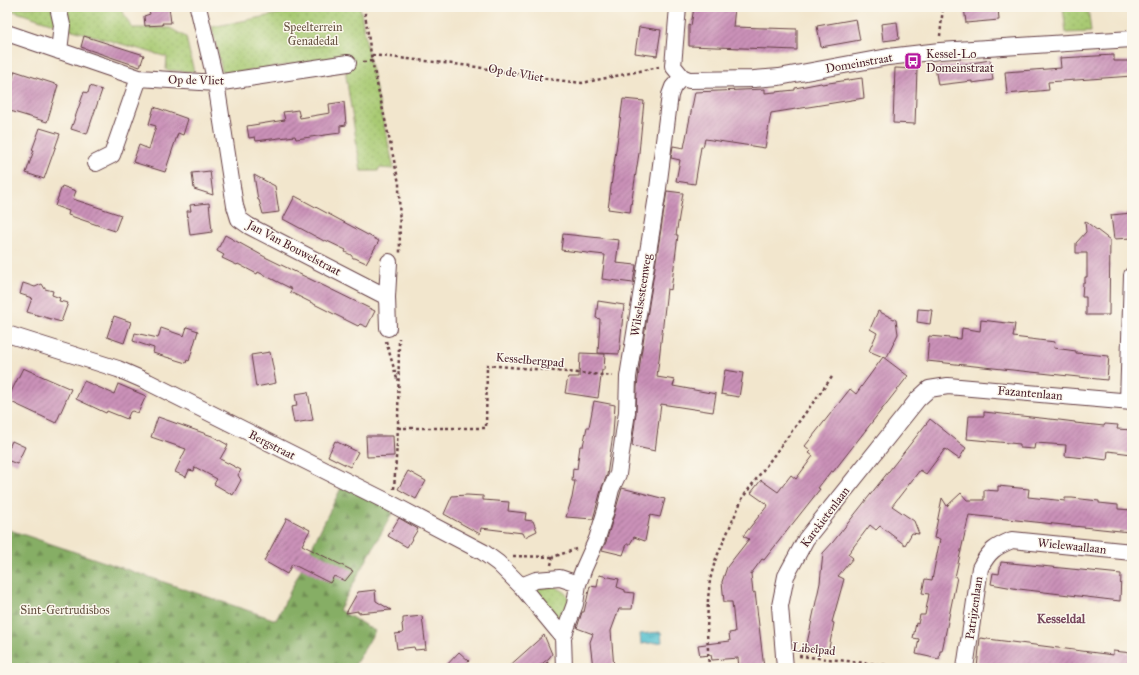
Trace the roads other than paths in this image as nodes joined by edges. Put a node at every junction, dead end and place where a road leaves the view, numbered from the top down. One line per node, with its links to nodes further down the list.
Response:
1 (58, 7): 6 (street)
2 (198, 7): 10 (street)
3 (678, 7): 9 (street)
4 (7, 33): 6 (street, Op de Vliet)
5 (1132, 39): 9 (street, Domeinstraat)
6 (59, 51): 8 (street, Op de Vliet)
7 (348, 63): 10 (street, Op de Vliet)
8 (139, 78): 10 (street, Op de Vliet); 11 (street)
9 (682, 78): 21 (street, Wilselsesteenweg)
10 (216, 83): 14 (street, Jan Van Bouwelstraat)
11 (96, 163)
12 (389, 262): 14 (street)
13 (1132, 276): 18 (street)
14 (387, 297): 15 (street)
15 (386, 331)
16 (7, 334): 22 (street, Bergstraat)
17 (929, 390): 18 (street, Fazantenlaan); 24 (street, Karekietenlaan)
18 (1130, 402)
19 (1012, 540): 20 (street, Wielewaallaan); 26 (street, Patrijzenlaan)
20 (1132, 552)
21 (578, 584): 22 (street); 23 (street, Wilselsesteenweg)
22 (521, 586): 23 (street)
23 (562, 637): 25 (street, Wilselsesteenweg)
24 (784, 661)
25 (564, 668)
26 (965, 668)

